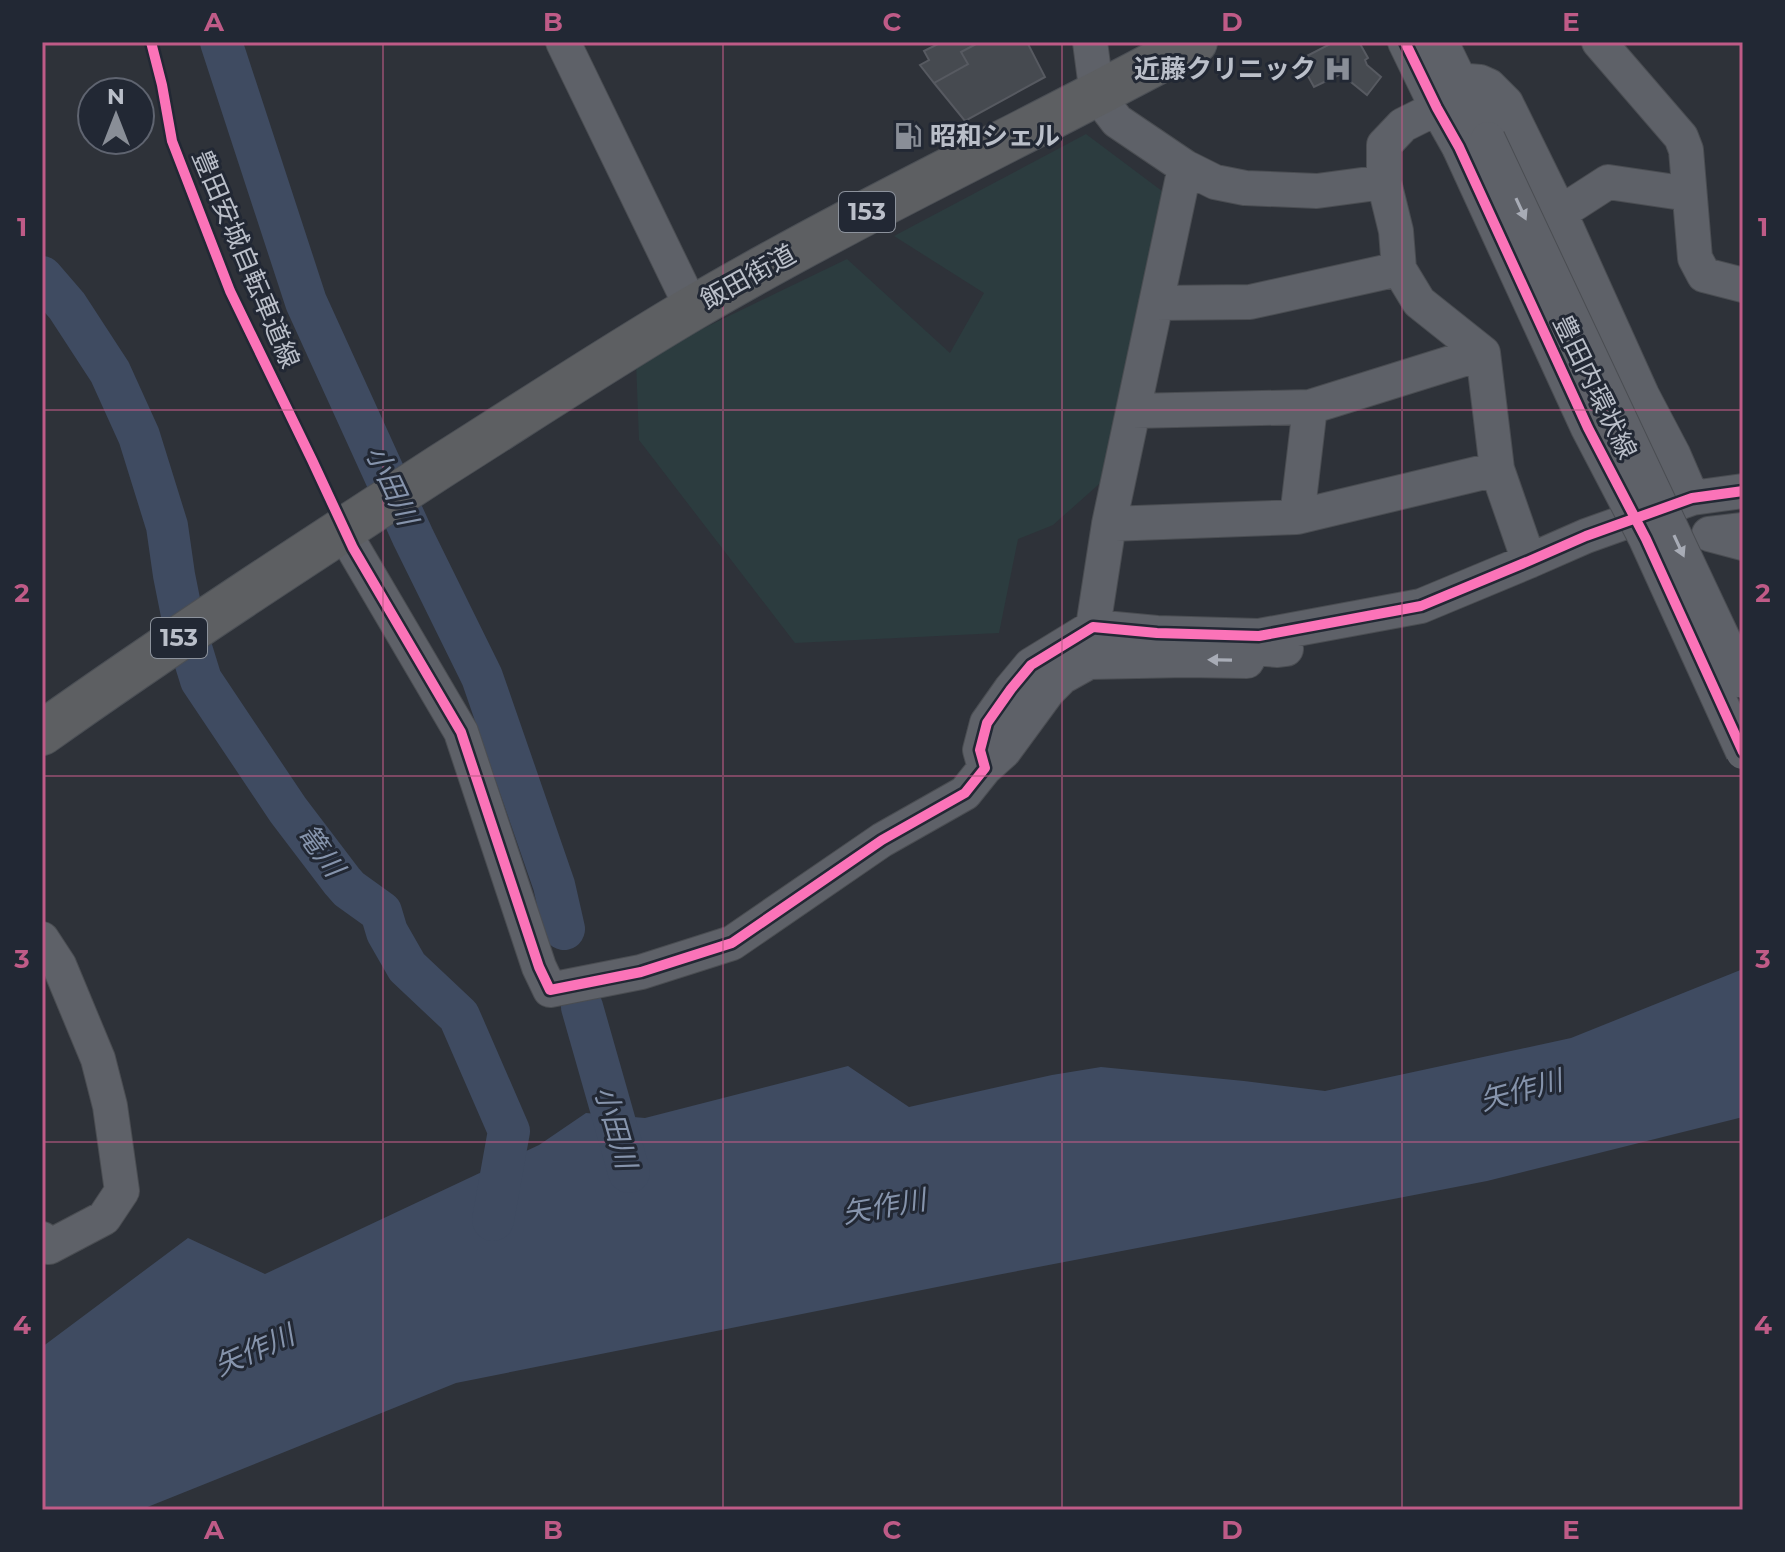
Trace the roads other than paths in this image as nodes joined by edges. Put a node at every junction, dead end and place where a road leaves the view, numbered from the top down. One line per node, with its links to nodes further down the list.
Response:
1 (563, 42): 18 (street)
2 (1090, 42): 8 (street)
3 (1195, 42): 8 (highway, 飯田街道 / 153)
4 (1405, 42): 9 (street, 豊田内環状線)
5 (1441, 42): 7 (street, 豊田内環状線)
6 (1599, 42): 13 (street)
7 (1460, 83): 10 (street, 豊田内環状線); 14 (street)
8 (1097, 95): 11 (street); 18 (highway, 飯田街道 / 153)
9 (1437, 108): 10 (street, 豊田内環状線); 12 (street)
10 (1473, 143): 33 (street, 豊田内環状線, one-way to 33, bridge); 35 (street, 豊田内環状線, bridge)
11 (1185, 167): 12 (street); 17 (street)
12 (1384, 182): 15 (street)
13 (1689, 194): 14 (street); 16 (street)
14 (1560, 213): 24 (street)
15 (1399, 269): 17 (street); 19 (street)
16 (1743, 285)
17 (1156, 303): 21 (street)
18 (692, 308): 28 (highway, 飯田街道 / 153)
19 (1483, 353): 20 (street); 22 (street)
20 (1310, 407): 21 (street); 25 (street)
21 (1133, 411): 26 (street)
22 (1497, 469): 25 (street); 30 (street)
23 (1743, 491): 24 (street)
24 (1692, 498): 30 (street)
25 (1297, 517): 26 (street)
26 (1109, 524): 32 (street)
27 (1743, 530): 29 (street)
28 (332, 536): 34 (highway, 153); 36 (street)
29 (1743, 543)
30 (1529, 561): 31 (street)
31 (1421, 606): 32 (street); 36 (street, one-way to 36)
32 (1093, 627): 36 (street)
33 (1743, 681)
34 (42, 733)
35 (1743, 752)
36 (985, 768)
37 (42, 939): 38 (street)
38 (42, 1239)

